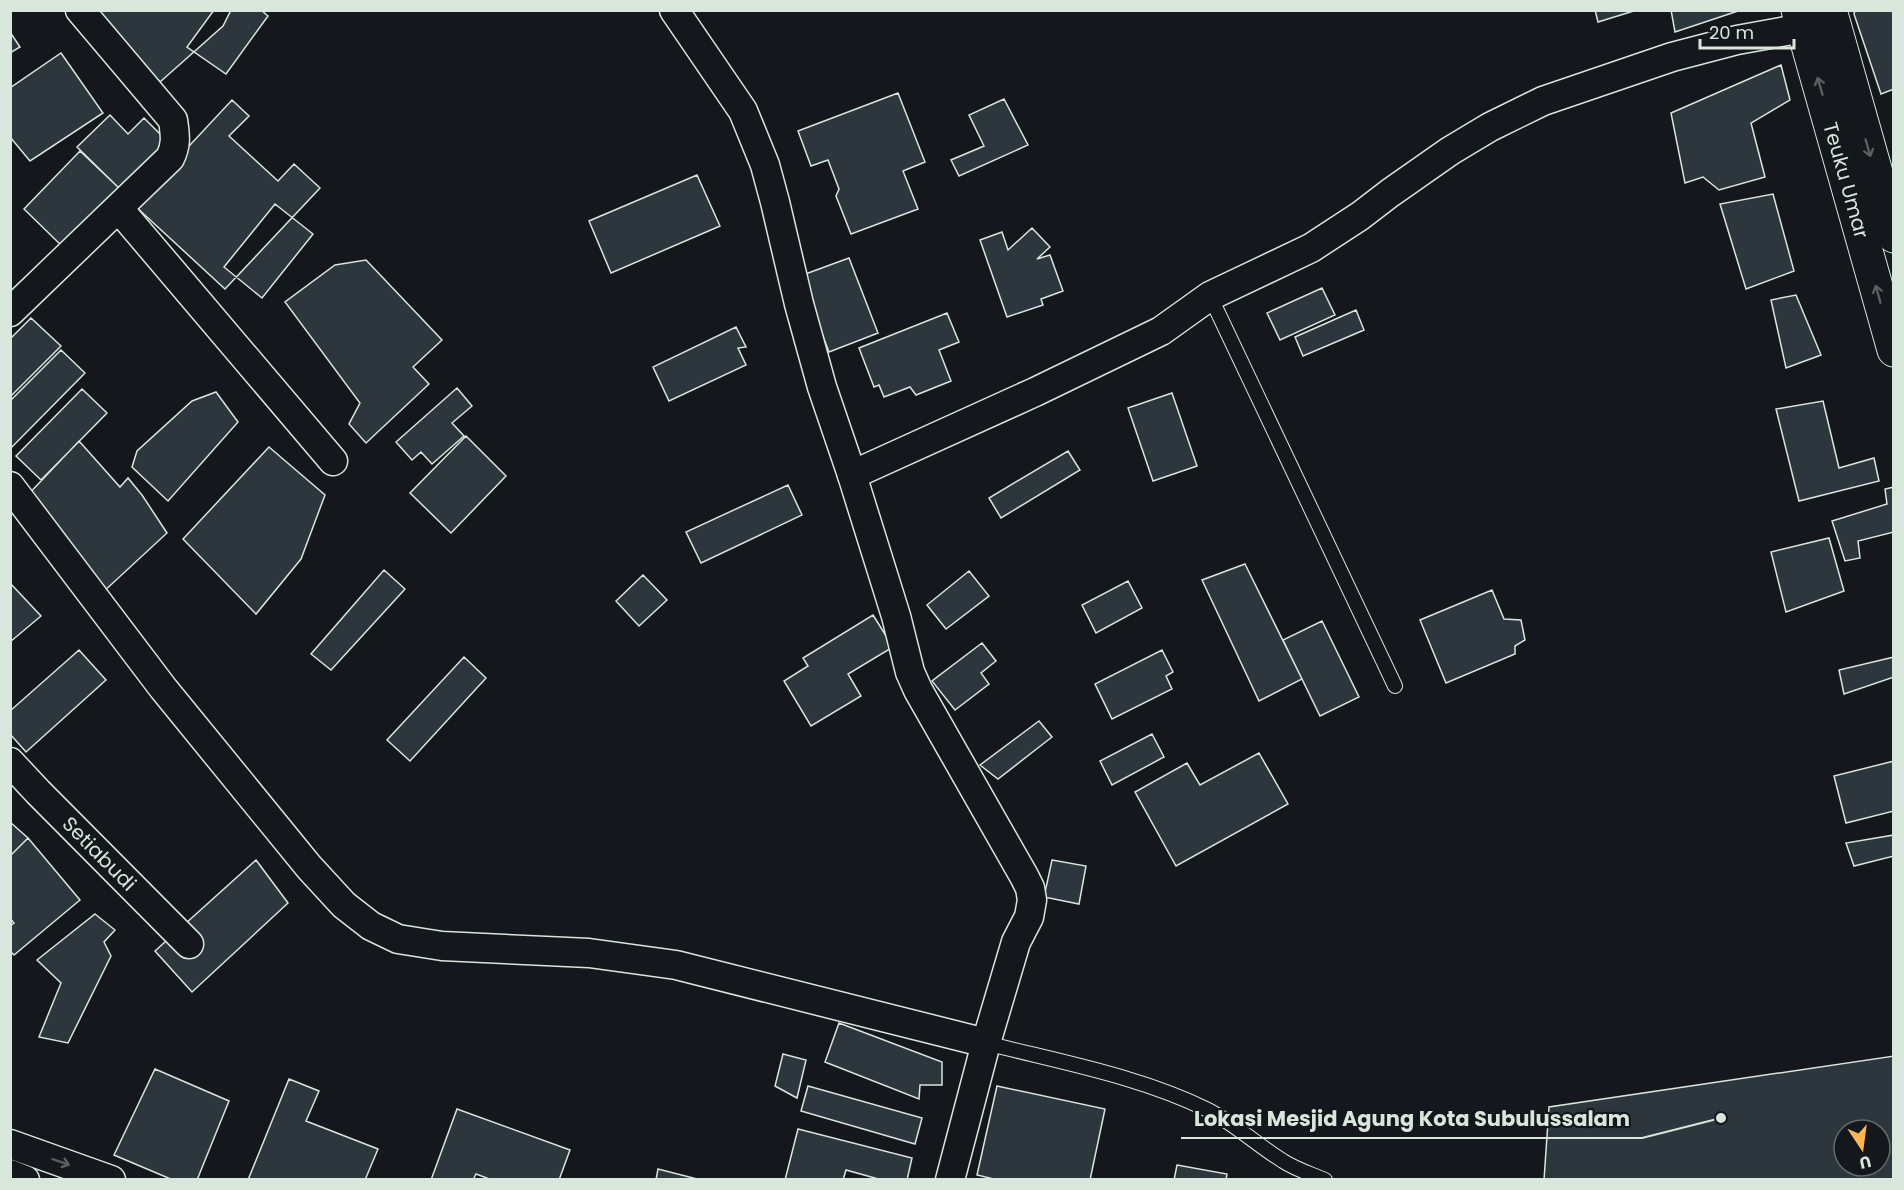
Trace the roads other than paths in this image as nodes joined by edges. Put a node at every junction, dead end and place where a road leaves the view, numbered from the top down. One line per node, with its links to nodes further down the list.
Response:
1 (80, 10): 4 (street)
2 (674, 10): 10 (street)
3 (1816, 18): 5 (highway, Teuku Umar, one-way to 5); 6 (street); 8 (highway, Teuku Umar, one-way to 3)
4 (119, 208): 7 (street); 9 (street)
5 (1893, 236)
6 (1210, 296): 10 (street); 12 (lane)
7 (10, 312)
8 (1893, 350)
9 (333, 461)
10 (852, 475): 15 (street)
11 (10, 486): 15 (street)
12 (1395, 686)
13 (10, 762): 14 (street, Setiabudi)
14 (189, 944)
15 (986, 1043): 20 (street); 21 (lane)
16 (10, 1143): 19 (street, one-way to 19)
17 (10, 1174): 18 (street)
18 (25, 1179)
19 (111, 1179)
20 (950, 1179)
21 (1325, 1179)

